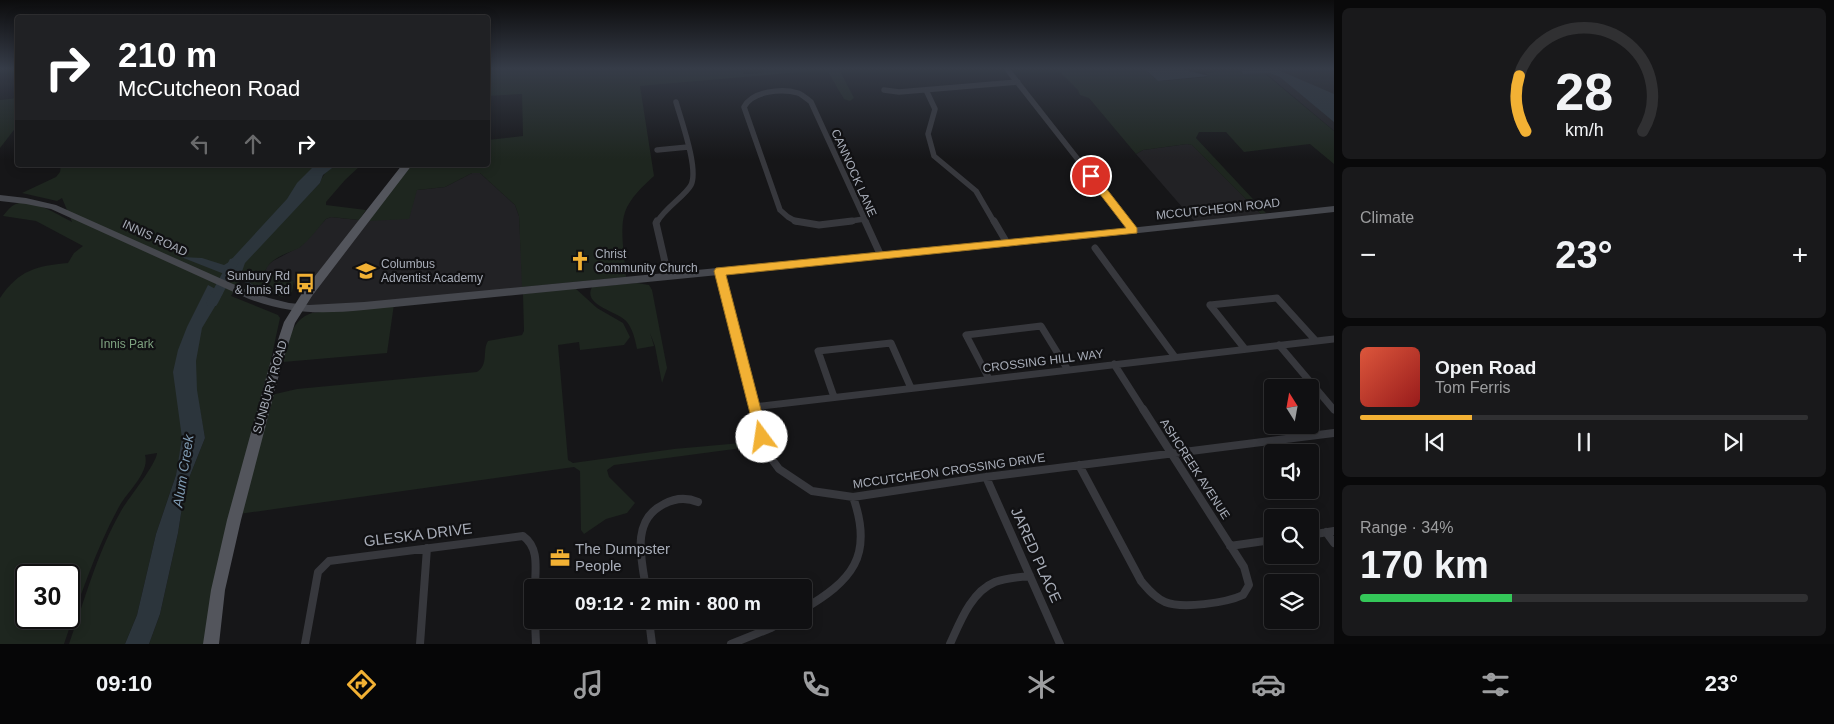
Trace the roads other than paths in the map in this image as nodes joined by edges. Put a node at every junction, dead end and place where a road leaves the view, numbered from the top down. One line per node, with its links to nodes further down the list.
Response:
1 (749, 99): 11 (street, CANNOCK LANE)
2 (807, 99): 11 (street, CANNOCK LANE)
3 (930, 99): 13 (street)
4 (1031, 99): 12 (street)
5 (676, 102): 6 (street)
6 (688, 147): 7 (street); 17 (street)
7 (657, 150)
8 (405, 167): 18 (main road, SUNBURY ROAD)
9 (0, 198): 18 (main road, INNIS ROAD)
10 (1334, 209): 12 (main road, MCCUTCHEON ROAD)
11 (864, 219): 15 (street, CANNOCK LANE)
12 (1134, 230): 13 (main road, MCCUTCHEON ROAD)
13 (1007, 243): 15 (main road, MCCUTCHEON ROAD)
14 (1095, 248): 23 (street)
15 (881, 256): 16 (main road, MCCUTCHEON ROAD)
16 (719, 271): 17 (main road, MCCUTCHEON ROAD); 29 (street, MCCUTCHEON CROSSING DRIVE)
17 (668, 275): 18 (main road, MCCUTCHEON ROAD)
18 (298, 308): 49 (main road, SUNBURY ROAD)
19 (1334, 339): 20 (street, CROSSING HILL WAY)
20 (1316, 341): 21 (street, CROSSING HILL WAY); 22 (street)
21 (1280, 345): 22 (street, CROSSING HILL WAY); 30 (street)
22 (1245, 349): 23 (street, CROSSING HILL WAY)
23 (1175, 357): 24 (street, CROSSING HILL WAY)
24 (1114, 364): 25 (street, CROSSING HILL WAY); 32 (street, ASHCREEK AVENUE)
25 (1068, 370): 26 (street, CROSSING HILL WAY); 26 (street)
26 (989, 379): 27 (street, CROSSING HILL WAY)
27 (911, 388): 28 (street, CROSSING HILL WAY); 28 (street)
28 (834, 397): 29 (street, CROSSING HILL WAY)
29 (754, 407): 35 (street, MCCUTCHEON CROSSING DRIVE)
30 (1334, 410)
31 (1334, 433): 32 (street, MCCUTCHEON CROSSING DRIVE)
32 (1172, 453): 33 (street, MCCUTCHEON CROSSING DRIVE); 40 (street, ASHCREEK AVENUE)
33 (1079, 465): 34 (street, MCCUTCHEON CROSSING DRIVE); 40 (street, ASHCREEK AVENUE)
34 (986, 477): 35 (street, MCCUTCHEON CROSSING DRIVE); 42 (street, JARED PLACE)
35 (853, 497): 45 (street)
36 (698, 502): 44 (street)
37 (1330, 532): 39 (street)
38 (1264, 541): 40 (street)
39 (1334, 543)
40 (1230, 546)
41 (427, 548): 43 (street, GLESKA DRIVE); 50 (street, GLESKA DRIVE); 51 (street)
42 (1030, 576): 55 (street); 56 (street, JARED PLACE)
43 (535, 579)
44 (645, 579)
45 (812, 604)
46 (535, 629): 52 (street)
47 (650, 629): 53 (street)
48 (768, 629): 54 (street)
49 (212, 644)
50 (305, 644)
51 (420, 644)
52 (536, 644)
53 (652, 644)
54 (731, 644)
55 (950, 644)
56 (1060, 644)

